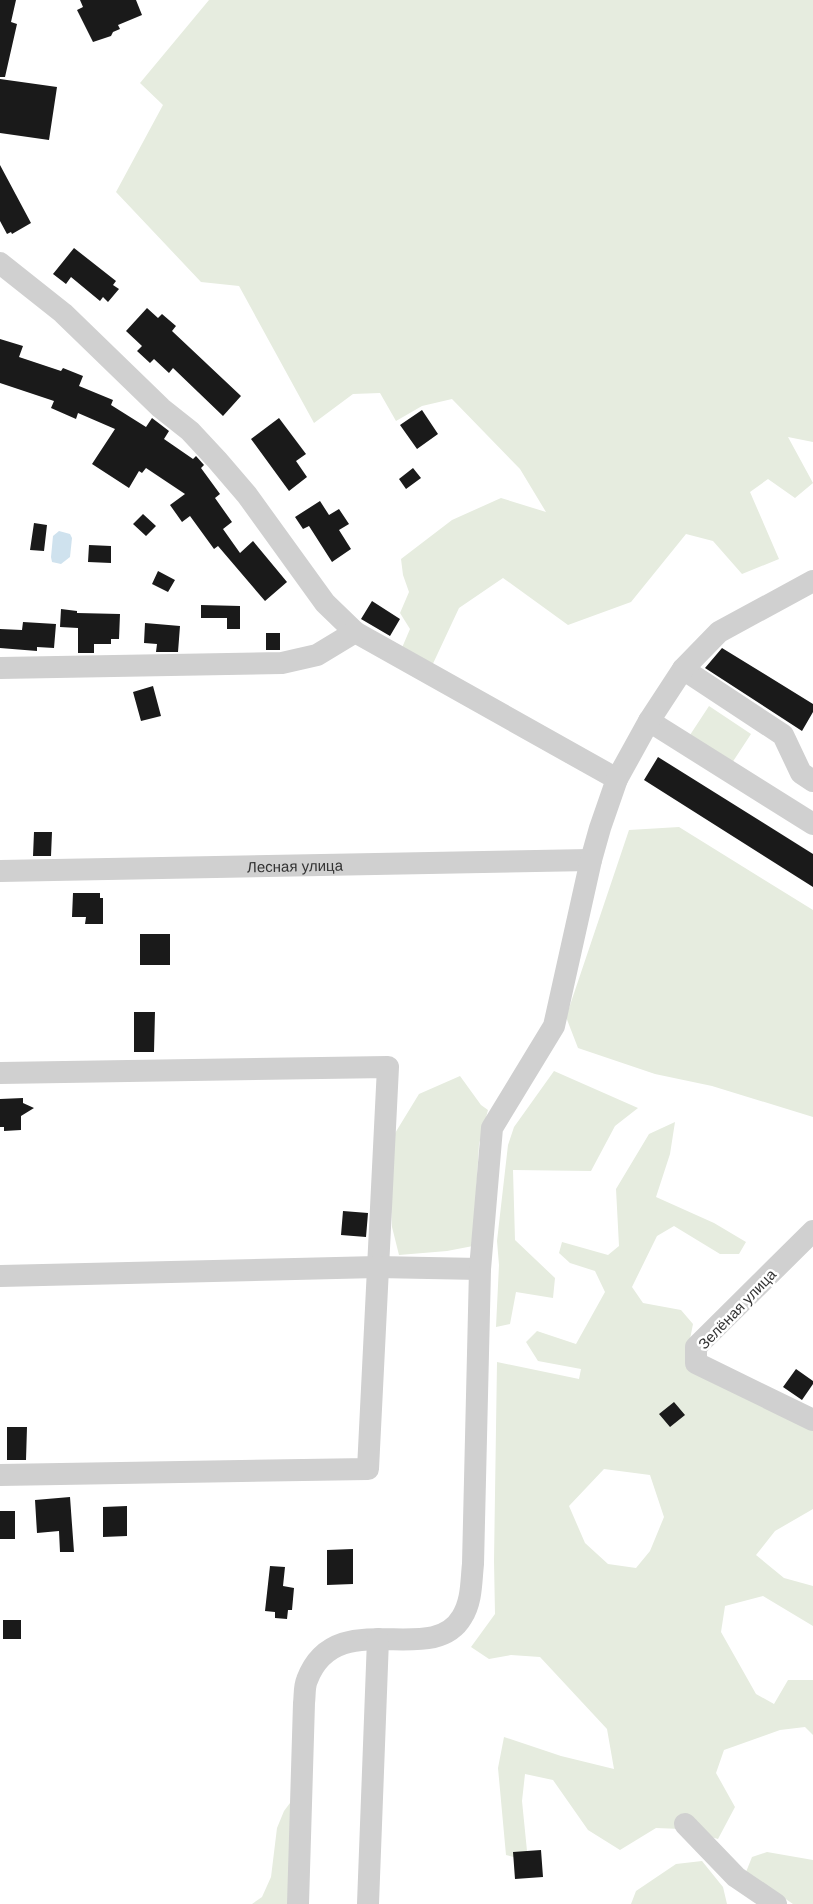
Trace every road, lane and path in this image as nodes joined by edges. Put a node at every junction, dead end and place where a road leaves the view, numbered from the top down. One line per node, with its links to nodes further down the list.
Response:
1 (0, 263): 3 (street)
2 (813, 581): 5 (street)
3 (355, 632): 4 (street); 7 (street)
4 (0, 668)
5 (682, 669): 6 (street); 8 (street)
6 (649, 721): 7 (street); 9 (street)
7 (617, 779): 10 (street)
8 (813, 781)
9 (813, 824)
10 (591, 860): 11 (street, Лесная улица); 15 (street)
11 (0, 871)
12 (0, 1073): 14 (street)
13 (813, 1231): 17 (street, Зелёная улица)
14 (377, 1267): 15 (street); 16 (street); 18 (street)
15 (480, 1269): 19 (street)
16 (0, 1276)
17 (813, 1420)
18 (0, 1475)
19 (378, 1639): 21 (street); 22 (street)
20 (685, 1824): 23 (street)
21 (298, 1904)
22 (368, 1904)
23 (776, 1904)

